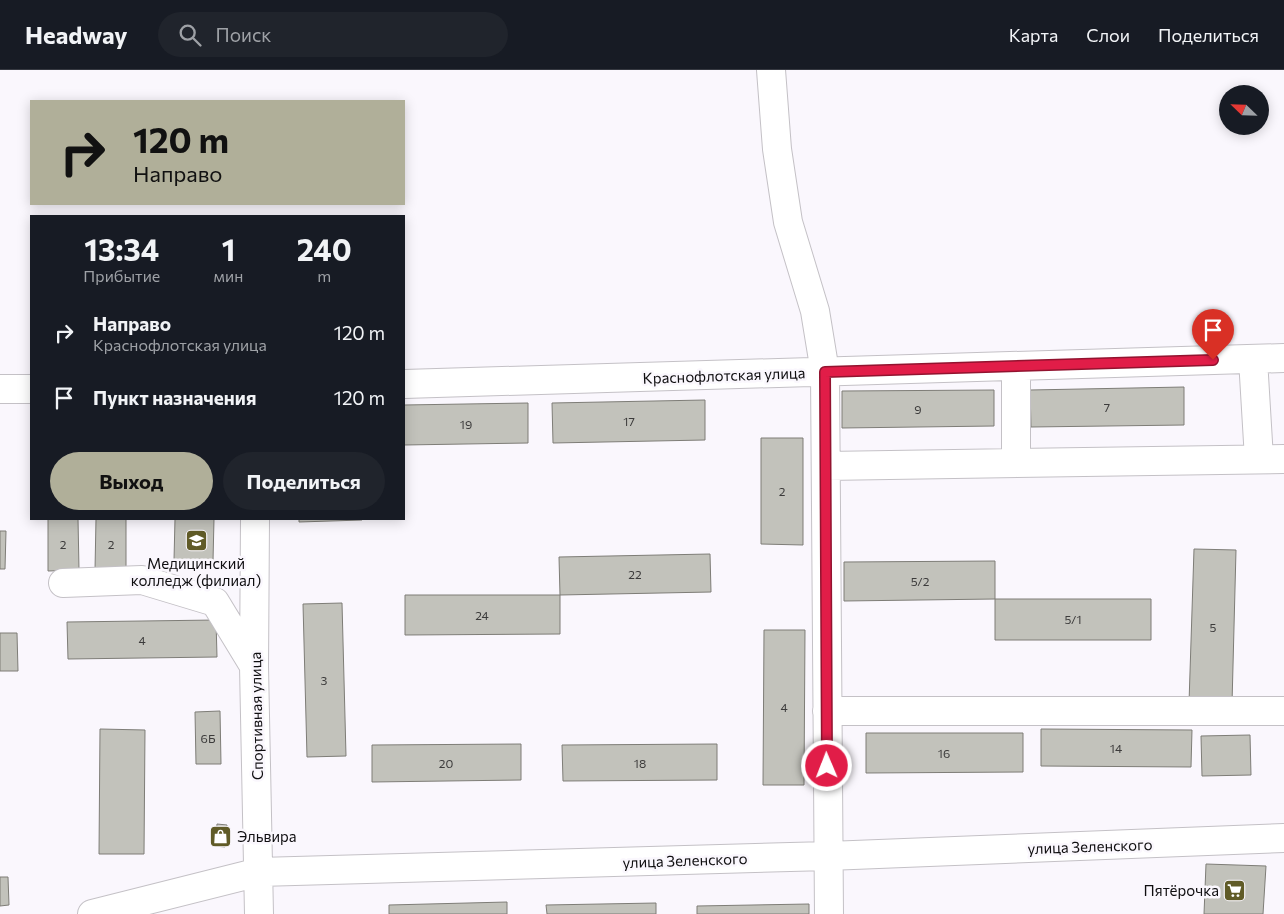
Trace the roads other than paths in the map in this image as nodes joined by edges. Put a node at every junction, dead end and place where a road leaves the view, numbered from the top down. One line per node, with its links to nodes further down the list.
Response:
1 (771, 70): 5 (street)
2 (1284, 358): 3 (street, Краснофлотская улица)
3 (1253, 359): 4 (street, Краснофлотская улица); 9 (street)
4 (1016, 366): 5 (street, Краснофлотская улица); 10 (street)
5 (825, 372): 6 (street, Краснофлотская улица); 11 (street)
6 (405, 384)
7 (30, 388): 8 (street)
8 (0, 389)
9 (1272, 459): 10 (street)
10 (1016, 463): 11 (street)
11 (826, 466): 15 (street)
12 (255, 520): 14 (street, Спортивная улица)
13 (63, 582): 14 (street)
14 (254, 666): 19 (street, Спортивная улица)
15 (826, 711): 16 (street); 18 (street)
16 (1284, 711)
17 (1284, 838): 18 (street, улица Зеленского)
18 (828, 856): 19 (street, улица Зеленского); 22 (street)
19 (259, 872): 20 (street, улица Зеленского); 21 (street, Спортивная улица)
20 (92, 914)
21 (259, 914)
22 (829, 914)

